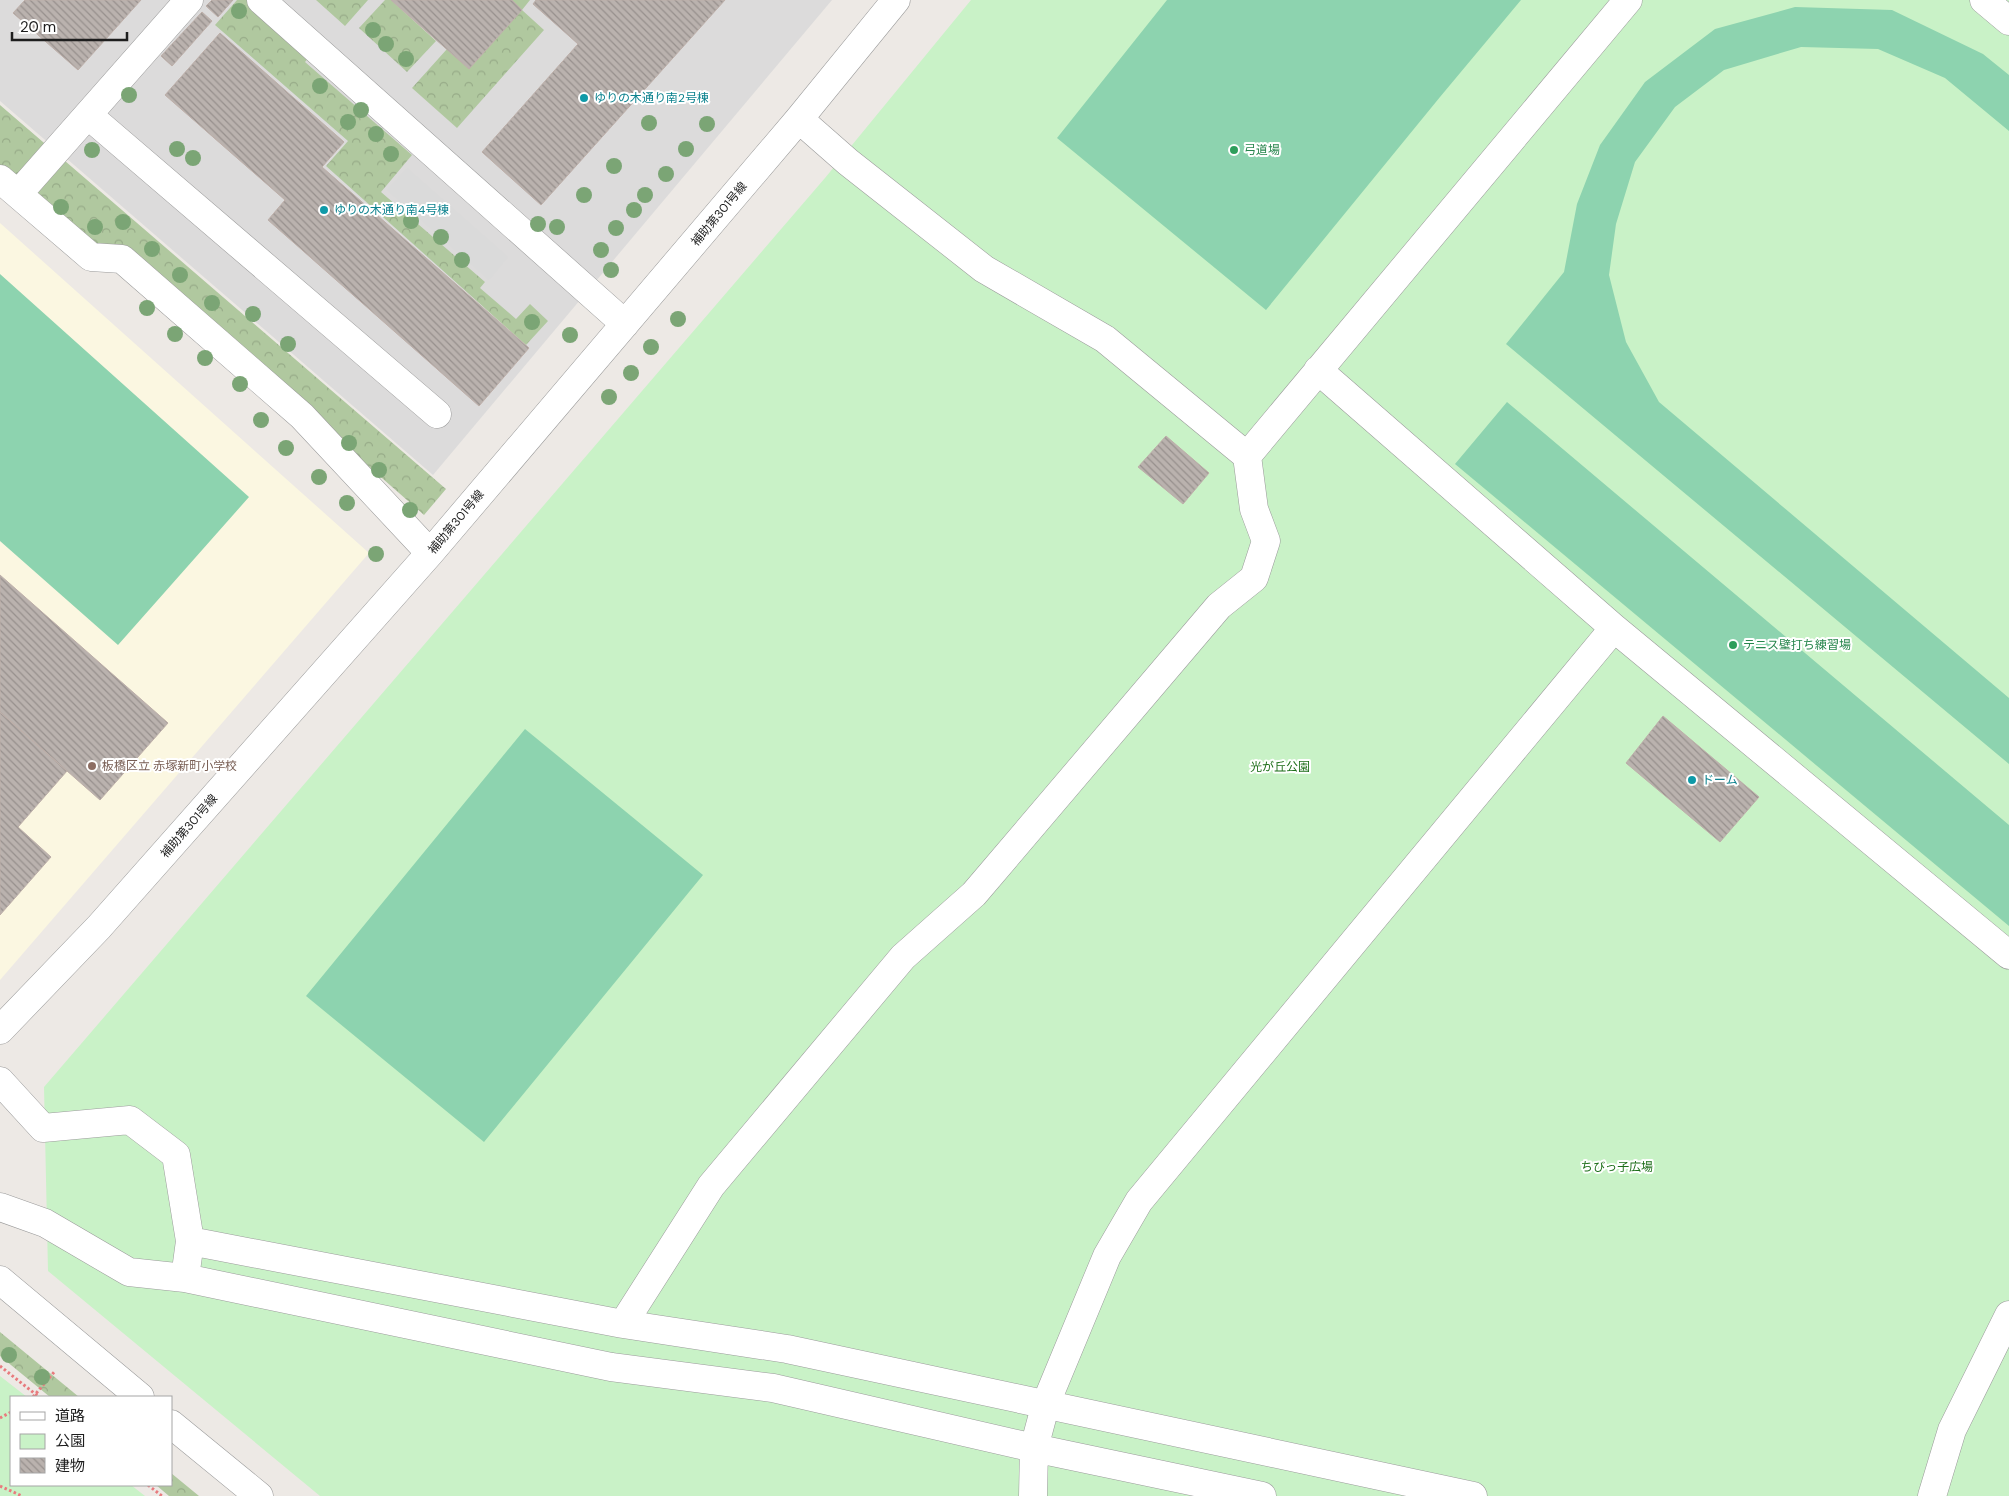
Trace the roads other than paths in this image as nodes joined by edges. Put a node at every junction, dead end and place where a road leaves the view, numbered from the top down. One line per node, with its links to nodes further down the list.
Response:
1 (189, 0): 7 (street)
2 (261, 0): 10 (street)
3 (896, 0): 8 (street, 補助第301号線)
4 (1628, 0): 11 (street)
5 (1984, 0): 6 (street)
6 (2009, 21)
7 (88, 115): 9 (street); 12 (street)
8 (799, 119): 10 (street, 補助第301号線); 13 (street)
9 (9, 187): 14 (street)
10 (625, 324): 14 (street, 補助第301号線)
11 (1318, 370): 13 (street); 15 (street)
12 (437, 414)
13 (1247, 456): 24 (street)
14 (430, 553): 17 (street, 補助第301号線)
15 (1614, 628): 16 (street); 26 (street)
16 (2009, 955)
17 (0, 1030)
18 (0, 1081): 20 (street)
19 (0, 1207): 21 (street)
20 (190, 1241): 21 (street); 24 (street)
21 (185, 1278): 28 (street)
22 (0, 1280): 25 (street)
23 (2009, 1315): 33 (street)
24 (623, 1324): 26 (street)
25 (139, 1396)
26 (1046, 1403): 28 (street); 32 (street)
27 (172, 1425): 29 (street)
28 (1034, 1448): 30 (street); 31 (street)
29 (258, 1496)
30 (1033, 1496)
31 (1262, 1496)
32 (1473, 1496)
33 (1932, 1496)

